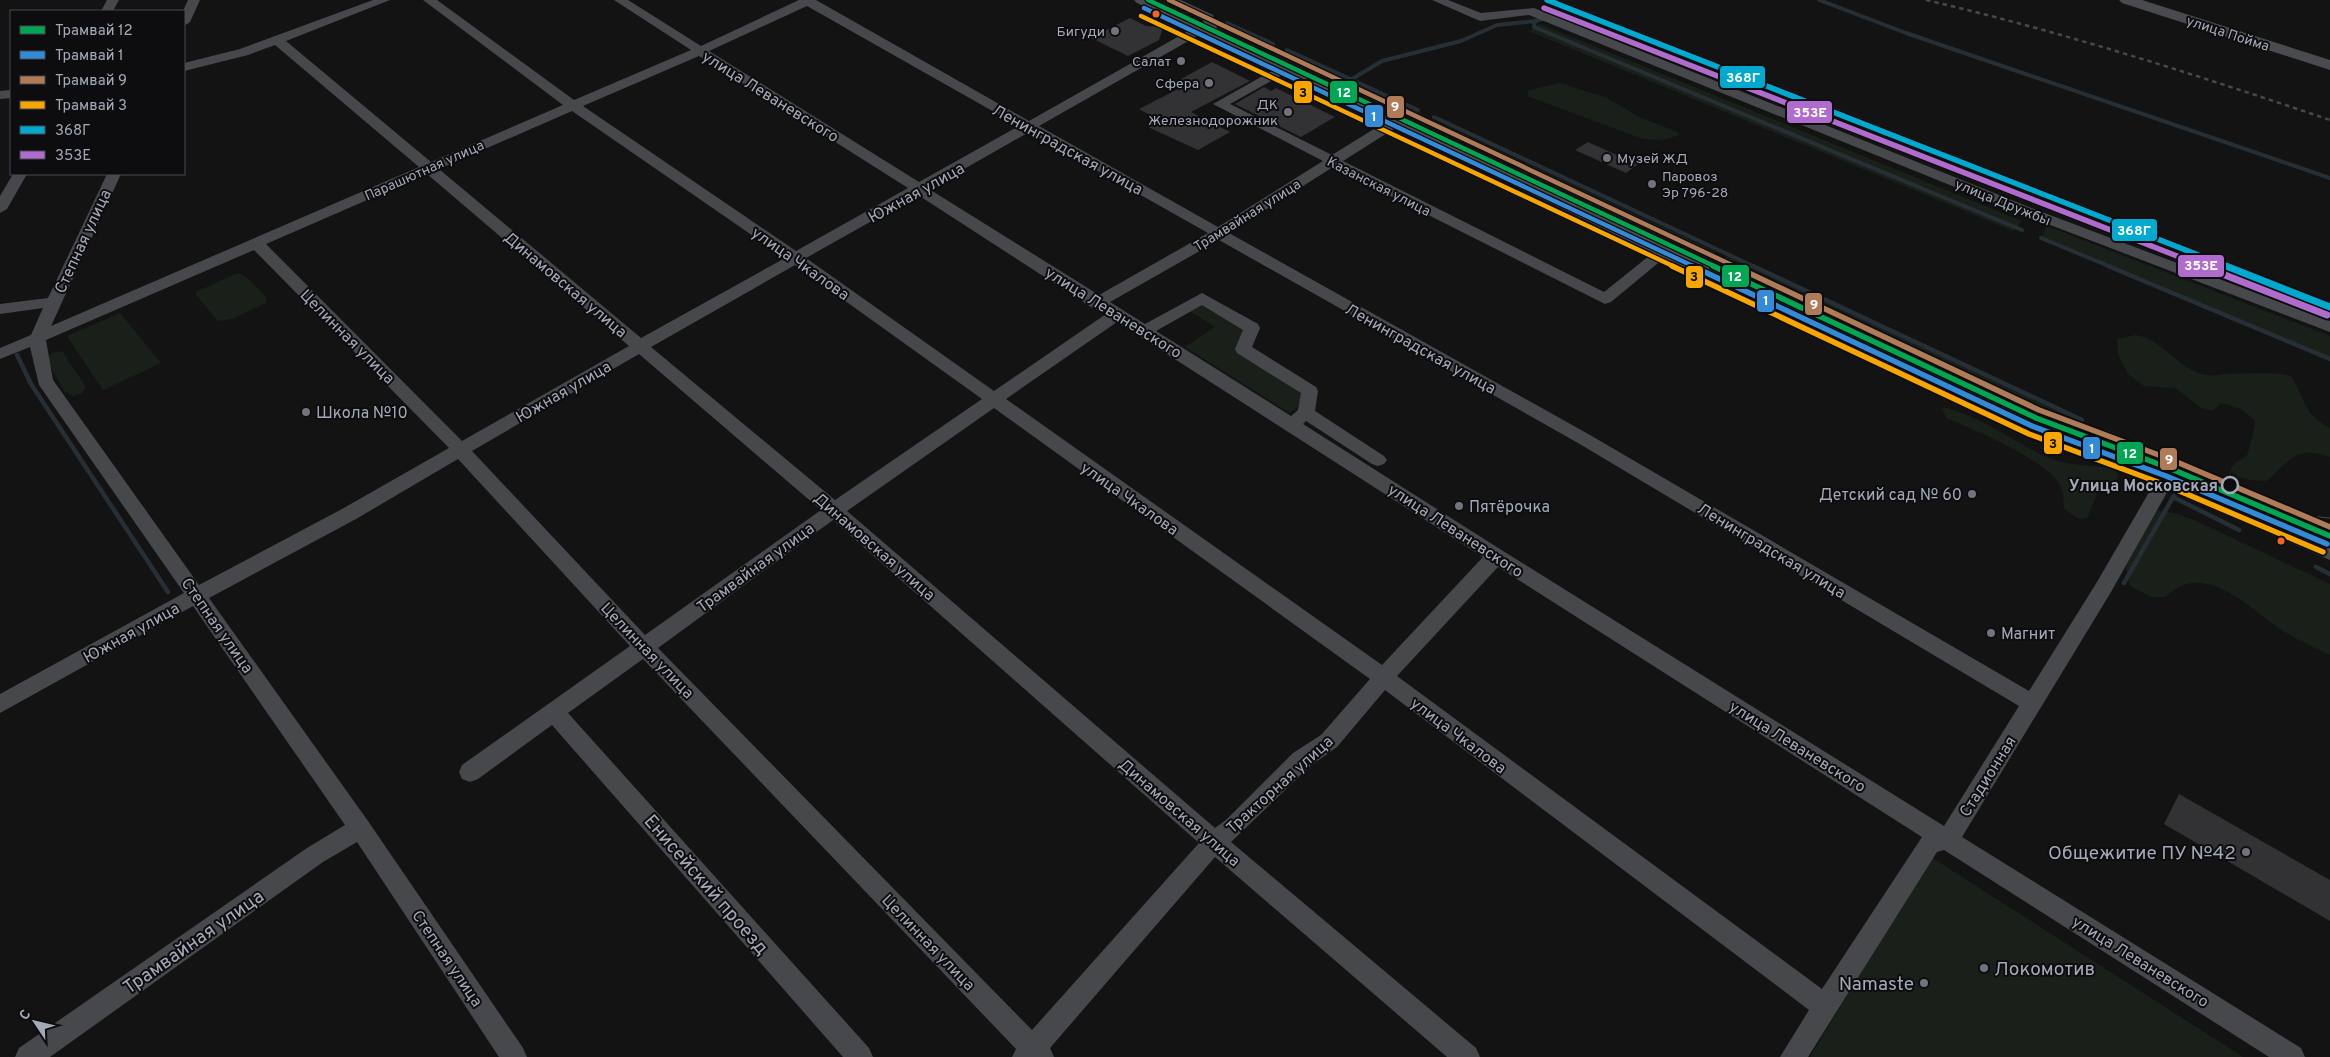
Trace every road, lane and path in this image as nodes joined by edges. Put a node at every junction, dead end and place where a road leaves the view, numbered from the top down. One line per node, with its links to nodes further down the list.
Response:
1 (194, 0): 11 (street)
2 (384, 0): 13 (street)
3 (429, 0): 18 (street, улица Чкалова)
4 (620, 0): 14 (street, улица Леваневского)
5 (808, 0): 14 (street, Парашютная улица); 20 (street, Ленинградская улица)
6 (1171, 0): 12 (street)
7 (1438, 0): 10 (street)
8 (2127, 0): 15 (main road, улица Пойма)
9 (1149, 2): 12 (main road)
10 (1480, 18): 35 (street, улица Дружбы)
11 (185, 20)
12 (1207, 31): 17 (main road); 20 (street, Южная улица)
13 (277, 40): 16 (street); 22 (street, Динамовская улица)
14 (699, 51): 18 (street, Парашютная улица); 25 (street, улица Леваневского)
15 (2330, 65)
16 (185, 67)
17 (1284, 68): 19 (main road); 21 (street, Казанская улица)
18 (572, 105): 22 (street, Парашютная улица); 30 (street, улица Чкалова)
19 (1395, 122): 21 (street, Трамвайная улица); 29 (main road)
20 (1030, 128): 25 (street, Южная улица); 27 (street, Ленинградская улица)
21 (1332, 162): 27 (street, Трамвайная улица); 29 (street, Казанская улица)
22 (427, 168): 28 (street, Парашютная улица); 38 (street, Динамовская улица)
23 (19, 175): 26 (street)
24 (114, 175): 31 (street, Степная улица)
25 (920, 190): 30 (street, Южная улица); 32 (street, улица Леваневского)
26 (0, 209)
27 (1218, 234): 32 (street, Трамвайная улица); 52 (street, Ленинградская улица)
28 (256, 244): 37 (street, Парашютная улица); 42 (street, Целинная улица)
29 (1664, 251): 44 (main road)
30 (797, 259): 38 (street, Южная улица); 40 (street, улица Чкалова)
31 (54, 302): 33 (street); 37 (street, Степная улица)
32 (1097, 302): 34 (street, улица Леваневского)
33 (0, 309)
34 (1116, 315): 36 (street, улица Леваневского); 40 (street, Трамвайная улица)
35 (2330, 327)
36 (1145, 331): 41 (street, улица Леваневского); 41 (street)
37 (37, 338): 39 (street, Парашютная улица); 48 (street, Степная улица)
38 (640, 346): 42 (street, Южная улица); 45 (street, Динамовская улица)
39 (0, 354)
40 (992, 400): 45 (street, Трамвайная улица); 50 (street, улица Чкалова)
41 (1299, 418): 43 (street); 47 (street, улица Леваневского)
42 (461, 450): 48 (street, Южная улица); 49 (street, Целинная улица)
43 (1378, 460)
44 (2165, 480): 46 (main road); 52 (street, Стадионная)
45 (834, 510): 49 (street, Трамвайная улица); 57 (street, Динамовская улица)
46 (2330, 551)
47 (1496, 556): 50 (street, Тракторная улица); 56 (street, улица Леваневского)
48 (197, 595): 51 (street, Южная улица); 55 (street, Степная улица)
49 (644, 647): 53 (street, Трамвайная улица); 59 (street, Целинная улица)
50 (1383, 678): 57 (street, Тракторная улица); 58 (street, улица Чкалова)
51 (0, 704)
52 (2032, 704): 56 (street, Стадионная)
53 (554, 712): 54 (street, Трамвайная улица); 62 (street, Енисейский проезд)
54 (470, 772)
55 (360, 828): 60 (street, Трамвайная улица); 61 (street, Степная улица)
56 (1948, 840): 58 (street); 65 (street, улица Леваневского)
57 (1214, 842): 59 (street, Тракторная улица); 63 (street, Динамовская улица)
58 (1824, 1006): 64 (street)
59 (1033, 1054)
60 (28, 1057)
61 (514, 1057)
62 (860, 1057)
63 (1467, 1057)
64 (1792, 1057)
65 (2292, 1057)

